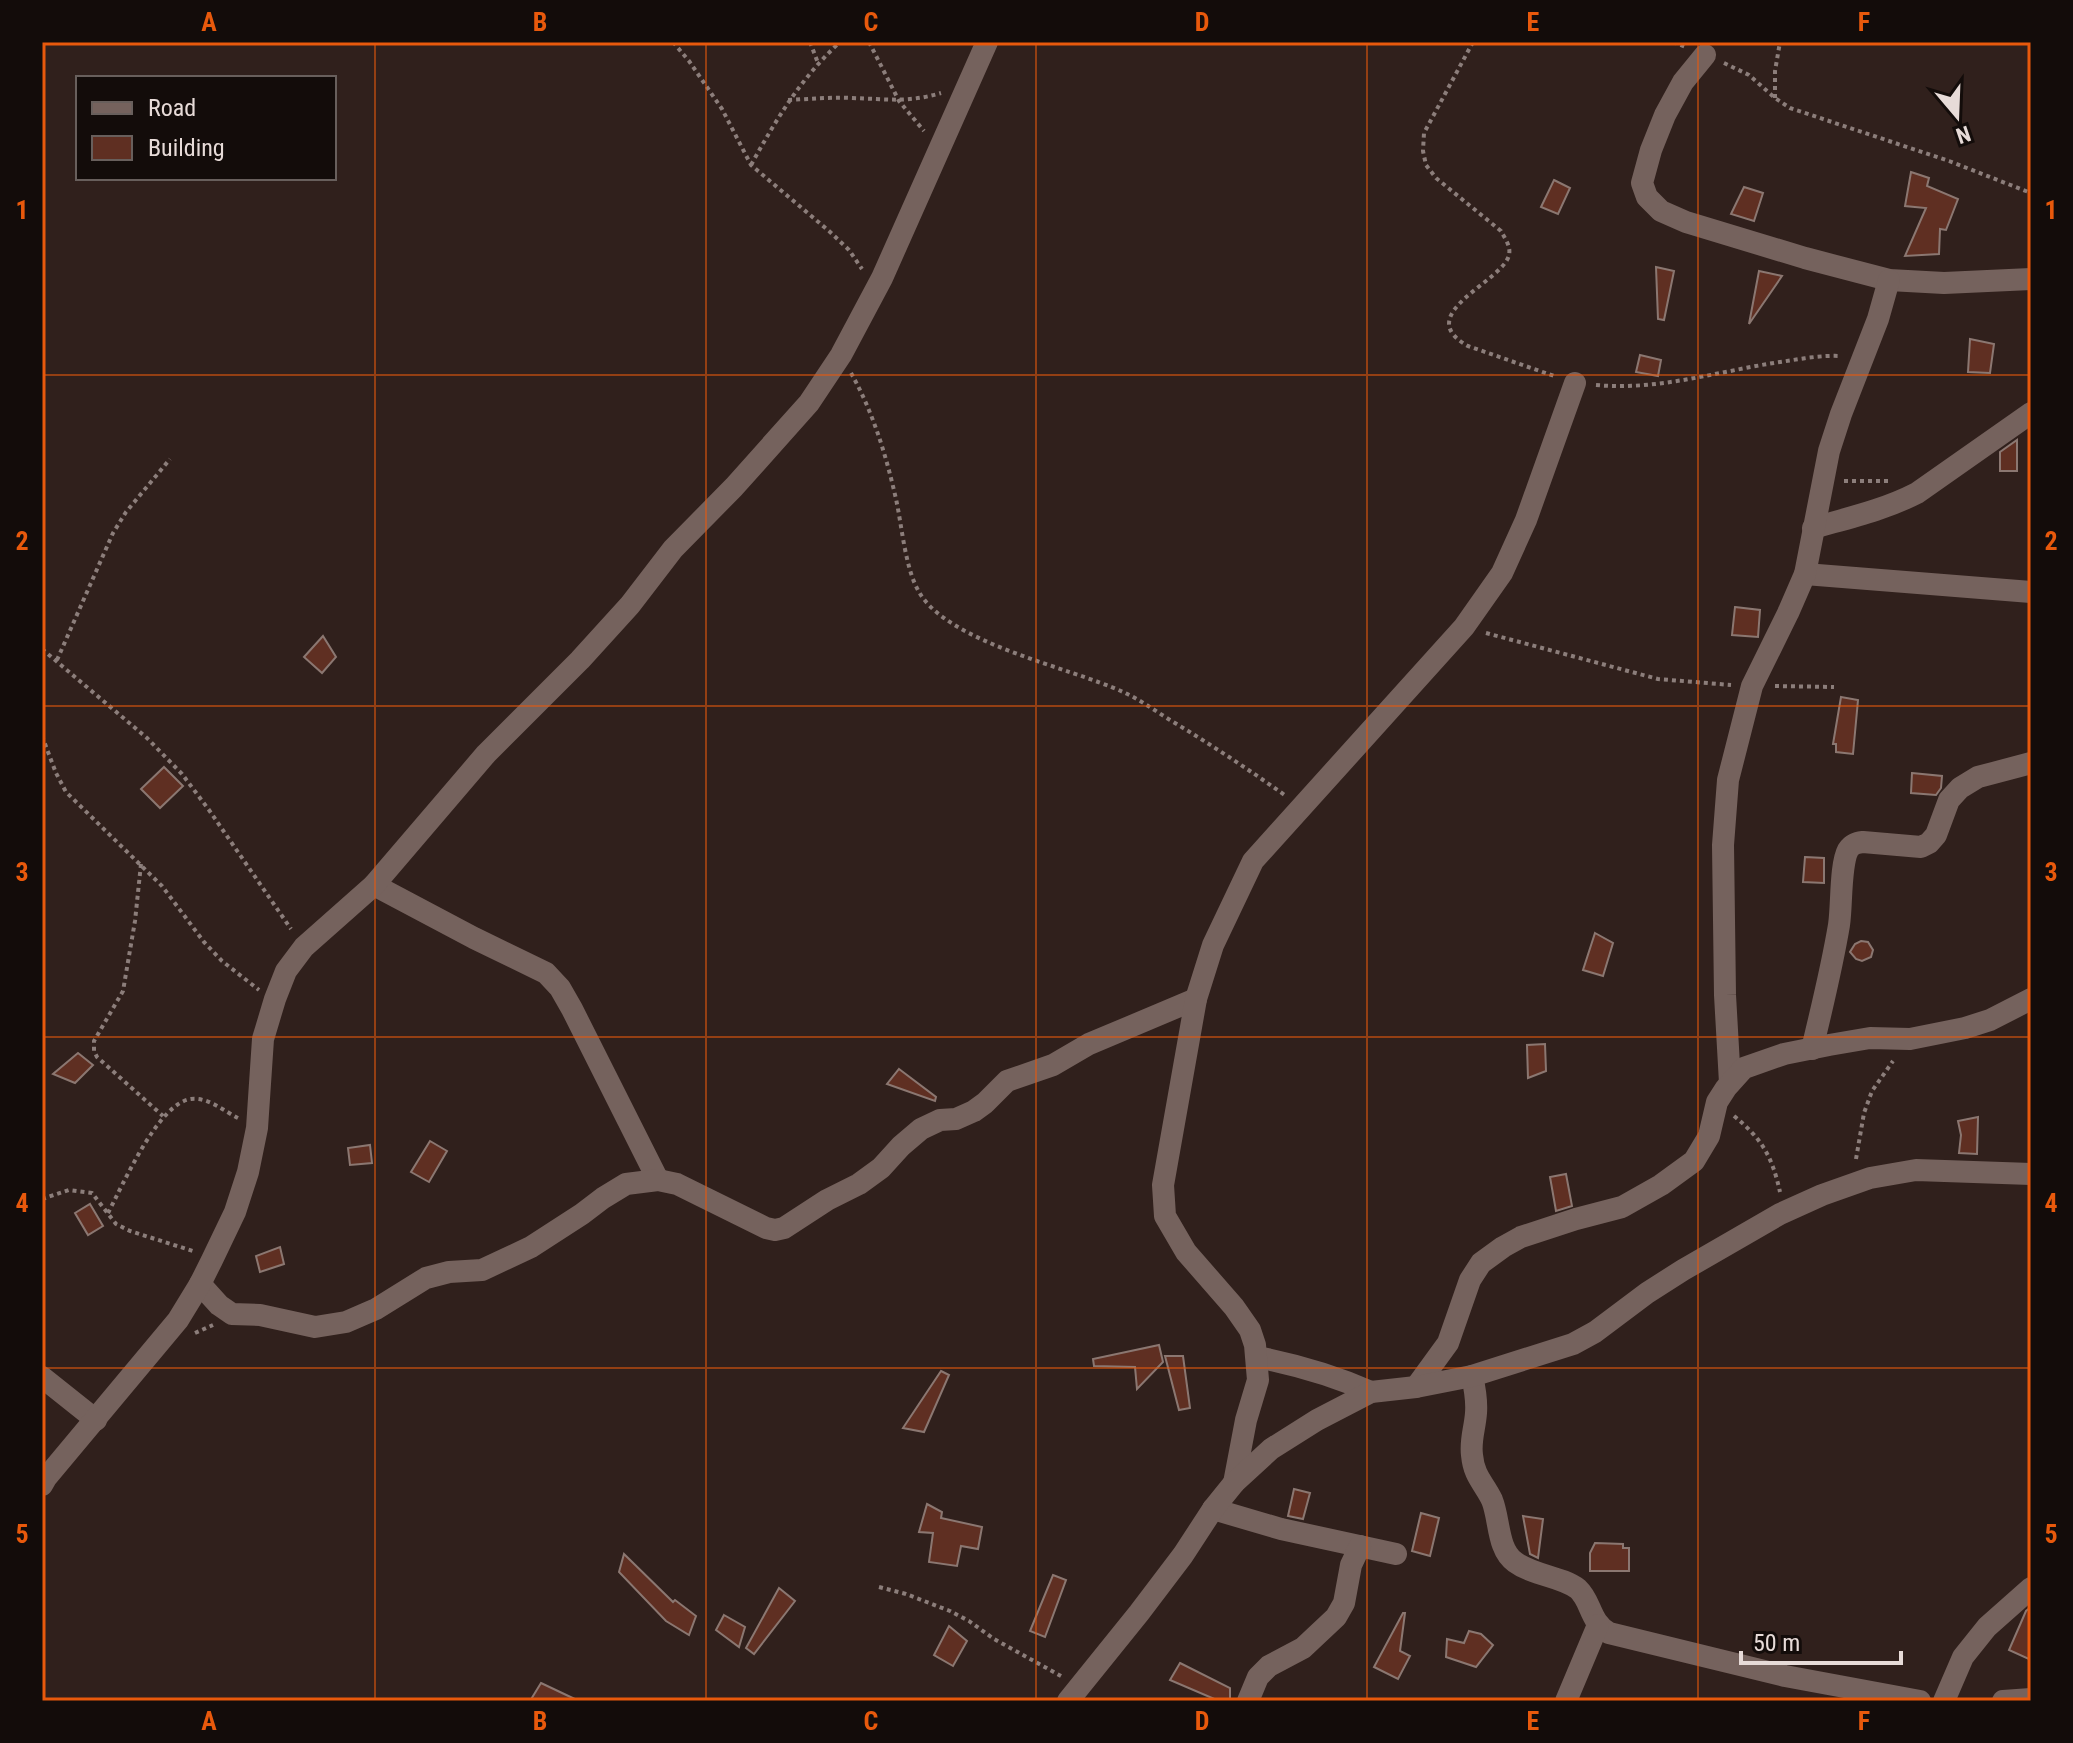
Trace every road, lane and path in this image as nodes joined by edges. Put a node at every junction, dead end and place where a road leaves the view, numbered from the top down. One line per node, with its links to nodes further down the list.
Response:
1 (673, 42): 16 (path)
2 (810, 42): 10 (path)
3 (840, 42): 10 (path)
4 (869, 42): 14 (path)
5 (987, 42): 11 (street)
6 (1473, 42): 23 (path)
7 (1673, 42): 9 (path)
8 (1780, 42): 12 (path)
9 (1705, 55): 12 (path); 20 (street)
10 (818, 63): 13 (path)
11 (970, 83): 14 (path); 15 (street)
12 (1775, 98): 17 (path)
13 (788, 100): 14 (path); 16 (path)
14 (899, 101): 15 (path)
15 (940, 147): 18 (street)
16 (751, 165): 18 (path)
17 (2031, 193)
18 (882, 278): 21 (street)
19 (2031, 279): 20 (street)
20 (1889, 280): 22 (street)
21 (841, 355): 38 (path); 40 (street)
22 (1863, 357): 23 (path); 26 (street)
23 (1575, 383): 31 (street)
24 (2031, 413): 28 (street)
25 (170, 459): 33 (path)
26 (1822, 480): 27 (path); 28 (street)
27 (1895, 481)
28 (1813, 528): 29 (street)
29 (1805, 574): 30 (street); 34 (street)
30 (2031, 592)
31 (1464, 627): 34 (path); 38 (street)
32 (42, 649): 33 (path)
33 (57, 660): 41 (path)
34 (1752, 686): 35 (path); 47 (street)
35 (1834, 687)
36 (42, 736): 39 (path)
37 (2031, 763): 46 (street)
38 (1301, 807): 43 (street)
39 (141, 864): 42 (path); 49 (path)
40 (374, 885): 41 (street); 52 (street)
41 (304, 947): 42 (street)
42 (275, 999): 50 (street)
43 (1196, 999): 52 (street); 59 (street)
44 (2031, 999): 45 (street)
45 (1910, 1039): 46 (street); 53 (path)
46 (1812, 1049): 47 (street)
47 (1730, 1083): 48 (street)
48 (1717, 1102): 56 (path); 62 (street)
49 (163, 1116): 50 (path); 55 (path)
50 (257, 1128): 57 (street)
51 (2031, 1174): 53 (street)
52 (658, 1180): 58 (street)
53 (1852, 1185): 56 (street)
54 (42, 1199): 55 (path)
55 (108, 1213): 57 (path)
56 (1780, 1214): 60 (street)
57 (212, 1260): 58 (street)
58 (200, 1284): 64 (street)
59 (1257, 1357): 63 (street); 65 (street)
60 (1472, 1376): 62 (street); 72 (street)
61 (42, 1377): 64 (street)
62 (1416, 1387): 63 (street)
63 (1371, 1392): 65 (street)
64 (96, 1420): 66 (street)
65 (1234, 1483): 67 (street)
66 (42, 1485)
67 (1213, 1509): 68 (street); 73 (street)
68 (1360, 1546): 69 (street); 75 (street)
69 (1396, 1554)
70 (879, 1587): 73 (path)
71 (2031, 1588): 78 (street)
72 (1598, 1625): 76 (street); 77 (street)
73 (1074, 1694)
74 (2031, 1699): 79 (street)
75 (1248, 1701)
76 (1566, 1701)
77 (1920, 1701)
78 (1944, 1701)
79 (2003, 1701)

